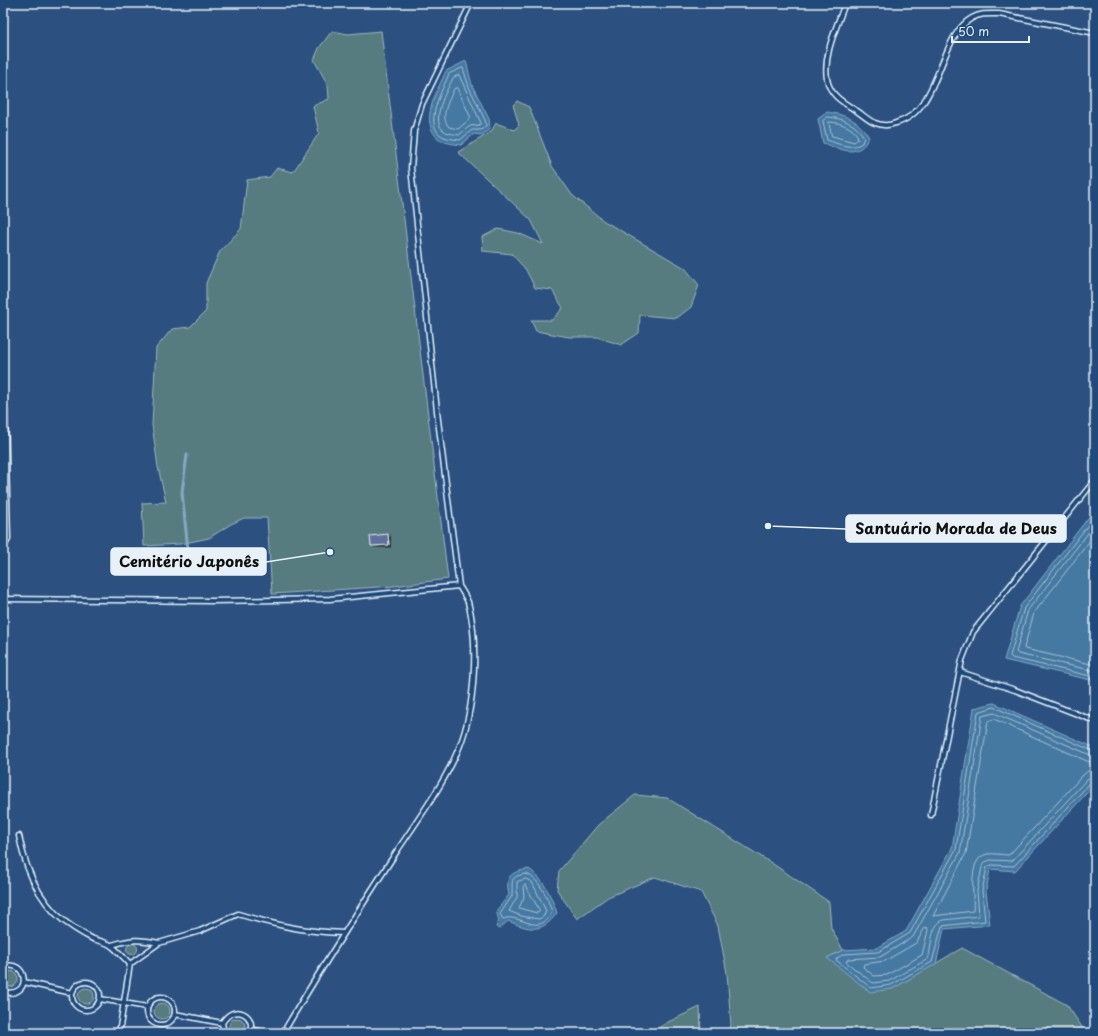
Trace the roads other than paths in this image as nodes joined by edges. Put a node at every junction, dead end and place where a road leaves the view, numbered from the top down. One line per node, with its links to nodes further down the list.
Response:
1 (471, 3): 7 (lane)
2 (845, 3): 3 (lane)
3 (1095, 33)
4 (3, 411): 6 (street)
5 (1095, 480): 9 (lane)
6 (3, 544)
7 (459, 586): 8 (lane); 13 (lane)
8 (3, 599)
9 (960, 672): 10 (lane); 11 (lane)
10 (1095, 722)
11 (931, 815)
12 (19, 836): 15 (lane)
13 (344, 933): 14 (lane); 32 (lane)
14 (159, 944): 15 (lane); 16 (lane)
15 (112, 946): 16 (lane)
16 (130, 964): 22 (lane)
17 (3, 967): 18 (lane)
18 (24, 982): 19 (lane); 20 (lane)
19 (3, 992)
20 (72, 993): 21 (lane); 21 (lane)
21 (100, 999): 22 (lane)
22 (124, 1003): 23 (lane); 29 (lane)
23 (147, 1007): 24 (lane); 24 (lane)
24 (175, 1014): 25 (lane)
25 (222, 1023): 26 (lane); 30 (lane)
26 (250, 1031): 31 (lane)
27 (37, 1033): 28 (lane)
28 (40, 1033)
29 (119, 1033)
30 (224, 1033)
31 (267, 1033)
32 (283, 1033)

